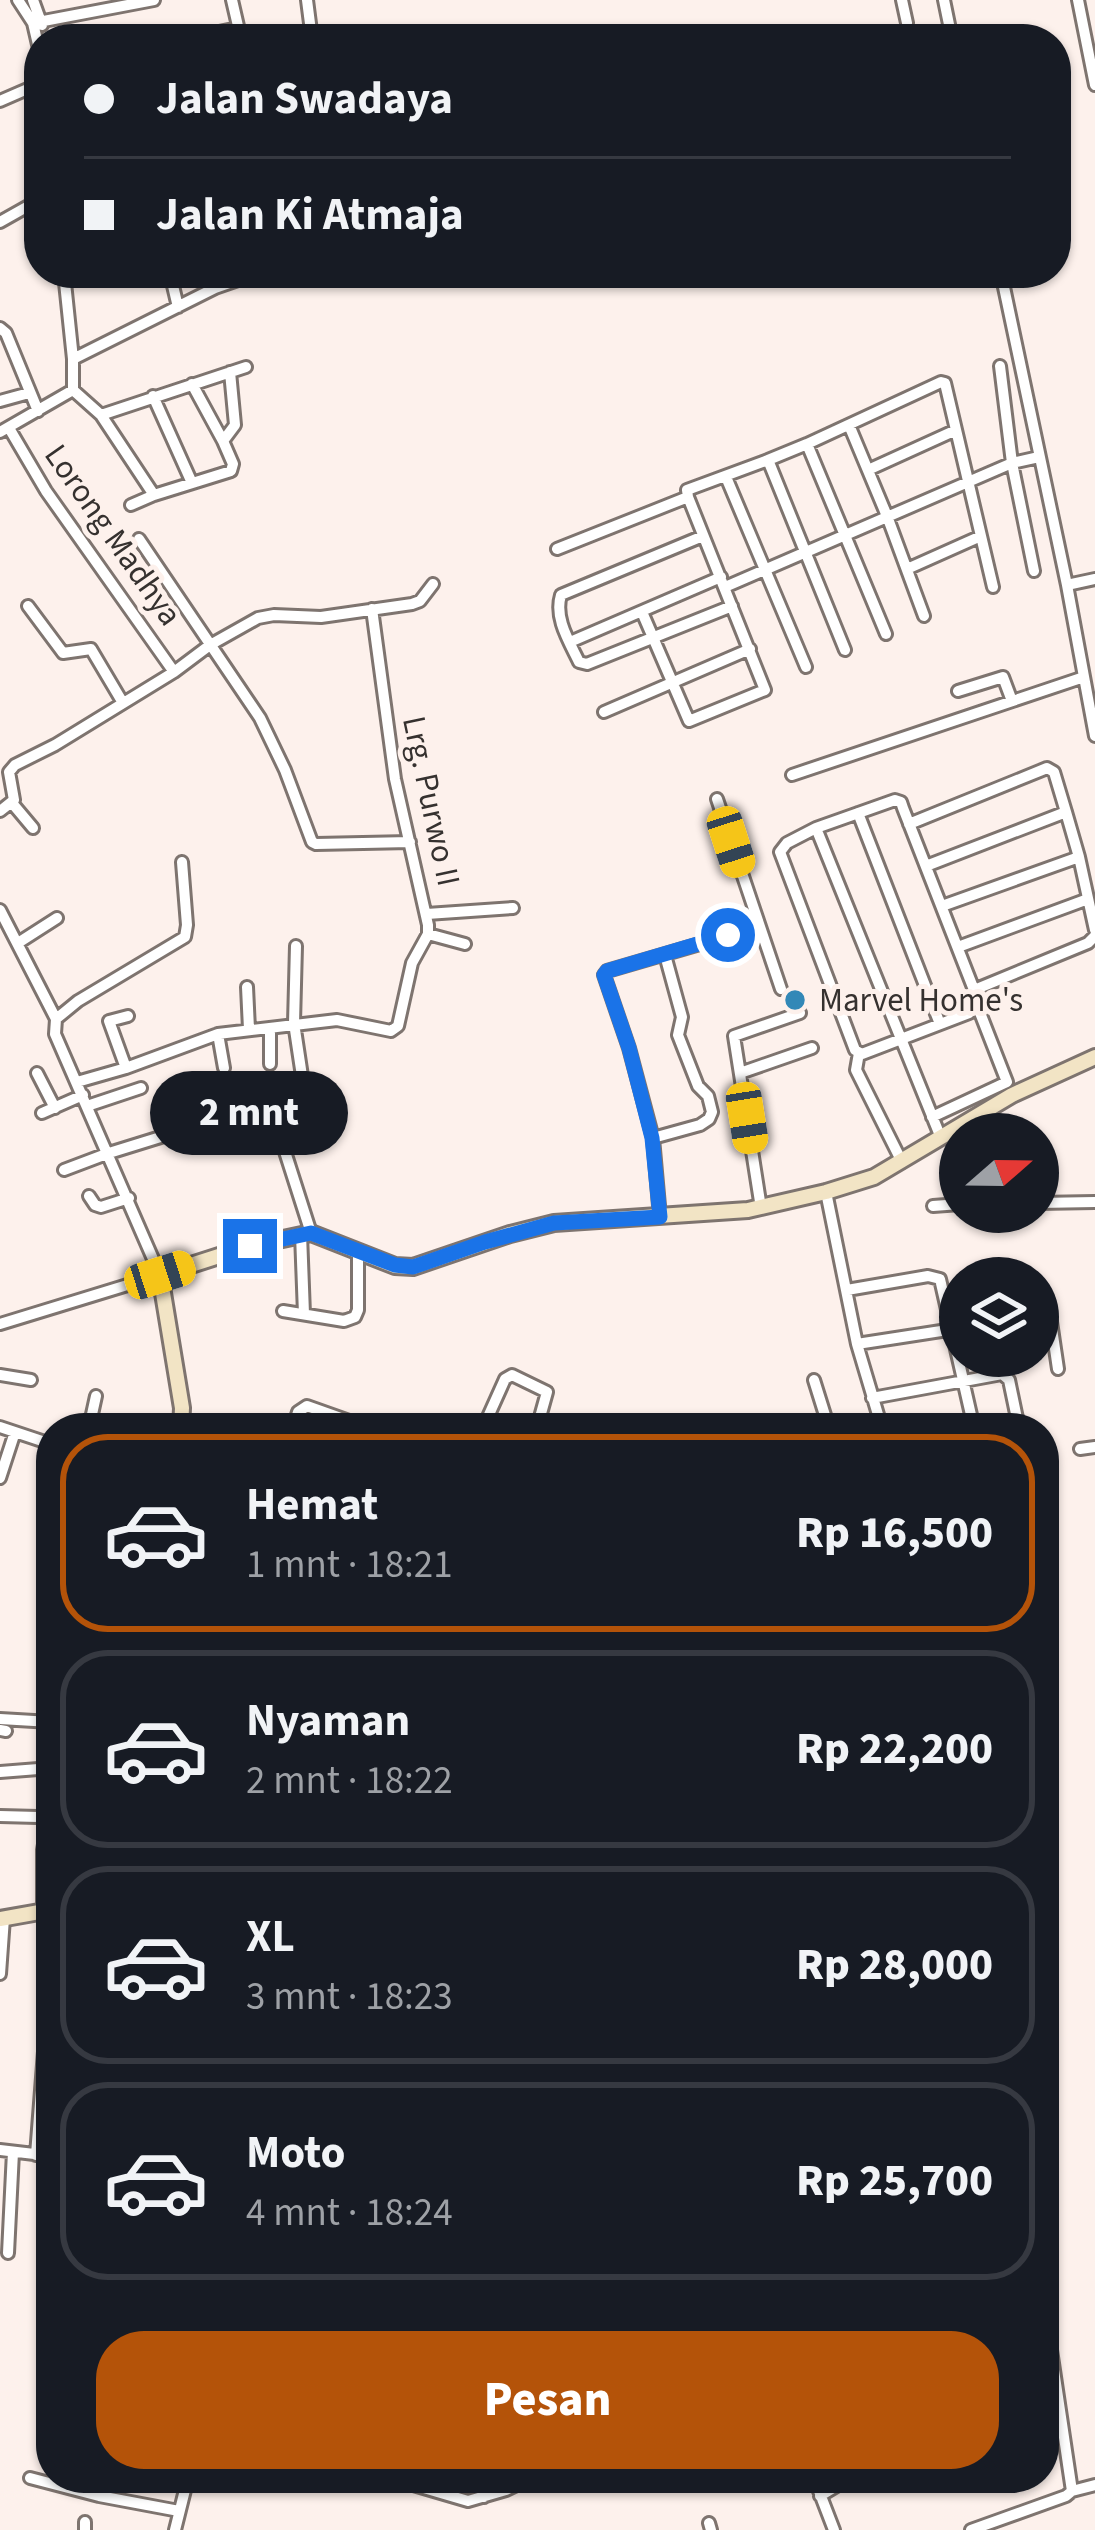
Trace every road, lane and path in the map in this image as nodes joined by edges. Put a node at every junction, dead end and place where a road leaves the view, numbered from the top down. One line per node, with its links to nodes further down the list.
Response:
1 (18, 0): 8 (street)
2 (33, 0): 8 (street)
3 (154, 0): 8 (street)
4 (902, 0): 9 (street)
5 (1078, 0): 7 (street)
6 (1095, 13): 7 (street)
7 (1081, 16): 10 (street)
8 (37, 22)
9 (907, 22)
10 (1095, 85)
11 (65, 288): 17 (street)
12 (174, 288): 15 (street)
13 (215, 288): 15 (street)
14 (1003, 288): 34 (street)
15 (178, 307): 17 (street)
16 (0, 328): 23 (street)
17 (73, 358): 22 (street)
18 (246, 367): 20 (street)
19 (1000, 367): 34 (street)
20 (230, 372): 21 (street); 31 (street)
21 (191, 384): 24 (street); 31 (street)
22 (73, 390): 26 (street); 27 (street)
23 (29, 393): 25 (street); 26 (street)
24 (153, 396): 27 (street); 38 (street)
25 (0, 401)
26 (38, 411): 29 (street)
27 (101, 415): 39 (street)
28 (849, 425): 30 (street); 32 (street); 35 (street)
29 (4, 430): 69 (street, Lorong Madhya)
30 (956, 430): 35 (street); 37 (street)
31 (223, 441): 38 (street)
32 (807, 444): 33 (street); 43 (street)
33 (768, 460): 36 (street); 48 (street)
34 (1025, 460): 37 (street); 51 (street); 55 (street)
35 (868, 470): 42 (street)
36 (726, 476): 40 (street); 49 (street)
37 (968, 481): 42 (street); 45 (street)
38 (192, 483): 39 (street)
39 (154, 495): 41 (street)
40 (688, 497): 44 (street); 47 (street)
41 (131, 505)
42 (887, 516): 43 (street); 50 (street)
43 (844, 535): 48 (street); 62 (street)
44 (703, 536): 53 (street); 64 (street)
45 (981, 536): 50 (street); 56 (street)
46 (139, 539): 65 (street)
47 (557, 549)
48 (805, 552): 49 (street); 67 (street)
49 (765, 569): 53 (street); 68 (street)
50 (907, 569): 61 (street)
51 (1034, 571)
52 (1095, 578): 55 (street)
53 (723, 582): 58 (street); 60 (street)
54 (433, 584): 59 (street)
55 (1067, 585): 70 (street)
56 (993, 587)
57 (28, 606): 74 (street)
58 (732, 606): 63 (street); 66 (street)
59 (372, 609): 65 (street); 86 (street, Lrg. Purwo II)
60 (642, 612): 63 (street); 64 (street)
61 (924, 616)
62 (886, 634)
63 (651, 637): 64 (street); 71 (street)
64 (569, 642)
65 (210, 645): 69 (street); 86 (street)
66 (750, 649): 71 (street); 71 (street)
67 (845, 650)
68 (806, 667)
69 (174, 672): 74 (street)
70 (1084, 677): 73 (street); 76 (street)
71 (672, 683): 75 (street)
72 (958, 691): 73 (street)
73 (1012, 701): 77 (street)
74 (123, 703): 79 (street)
75 (604, 712)
76 (1095, 736)
77 (792, 775)
78 (717, 799): 96 (street)
79 (12, 803): 80 (street); 84 (street)
80 (0, 811)
81 (1066, 812): 83 (street); 87 (street); 89 (street)
82 (857, 813): 83 (street); 85 (street); 112 (street)
83 (909, 824): 89 (street)
84 (32, 828)
85 (816, 828): 116 (street); 118 (street)
86 (410, 842): 94 (street, Lrg. Purwo II)
87 (1079, 856): 90 (street); 91 (street)
88 (182, 862): 110 (street)
89 (926, 866): 91 (street)
90 (1088, 899): 97 (street); 102 (street)
91 (941, 906): 102 (street)
92 (513, 908): 94 (street)
93 (0, 910): 99 (street)
94 (427, 914): 98 (street, Lrg. Purwo II)
95 (57, 918): 99 (street)
96 (758, 926): 103 (street); 105 (street)
97 (1095, 933): 106 (street)
98 (428, 934): 100 (street); 111 (street, Lrg. Purwo II)
99 (18, 943): 110 (street)
100 (465, 944)
101 (296, 946): 111 (street)
102 (958, 947): 106 (street)
103 (665, 955): 136 (street); 136 (street)
104 (247, 987): 114 (street)
105 (781, 989)
106 (974, 990): 107 (street)
107 (977, 1006): 112 (street); 132 (street)
108 (800, 1013): 124 (street)
109 (128, 1016): 121 (street)
110 (56, 1019): 126 (street)
111 (294, 1023): 113 (street, Lrg. Purwo II); 125 (street)
112 (940, 1024): 116 (street)
113 (270, 1028): 114 (street, Lrg. Purwo II); 120 (street)
114 (249, 1029): 115 (street, Lrg. Purwo II)
115 (218, 1034): 121 (street, Lrg. Purwo II); 122 (street)
116 (899, 1039): 118 (street); 132 (street)
117 (812, 1048): 124 (street)
118 (859, 1053): 139 (street)
119 (1095, 1057): 131 (street)
120 (270, 1064)
121 (126, 1068): 126 (street, Lrg. Purwo II)
122 (224, 1068)
123 (37, 1073): 129 (street)
124 (740, 1073): 148 (street)
125 (302, 1076)
126 (77, 1082): 128 (street)
127 (141, 1088): 128 (street)
128 (85, 1101): 129 (street); 138 (street)
129 (55, 1108): 130 (street)
130 (42, 1113)
131 (981, 1113)
132 (932, 1117): 133 (street)
133 (939, 1133)
134 (167, 1136): 138 (street)
135 (280, 1136): 150 (street)
136 (652, 1138): 149 (street)
137 (939, 1139): 139 (street)
138 (109, 1153): 140 (street); 143 (street)
139 (902, 1162): 141 (street)
140 (64, 1170)
141 (826, 1192): 148 (street); 154 (street)
142 (88, 1196): 143 (street)
143 (129, 1198): 152 (street)
144 (1095, 1202): 145 (street)
145 (1059, 1203)
146 (933, 1206): 147 (street)
147 (939, 1206)
148 (760, 1208): 149 (street)
149 (660, 1217): 151 (street)
150 (306, 1233): 151 (street); 152 (street); 156 (street)
151 (358, 1251): 156 (street)
152 (160, 1275): 157 (street); 168 (street)
153 (939, 1280): 154 (street)
154 (847, 1290): 159 (street)
155 (283, 1311): 156 (street)
156 (304, 1314)
157 (0, 1324)
158 (939, 1332): 159 (street)
159 (856, 1344): 166 (street)
160 (0, 1375): 162 (street)
161 (961, 1377): 164 (street)
162 (31, 1380)
163 (814, 1380): 171 (street)
164 (962, 1382): 166 (street); 173 (street); 174 (street)
165 (96, 1396): 167 (street)
166 (872, 1398): 172 (street)
167 (92, 1413)
168 (182, 1413)
169 (490, 1413): 170 (street)
170 (542, 1413)
171 (824, 1413)
172 (877, 1413)
173 (970, 1413)
174 (1016, 1413)
175 (0, 1427): 176 (street)
176 (15, 1432): 177 (street); 180 (street)
177 (36, 1439)
178 (1095, 1447): 179 (street)
179 (1080, 1449)
180 (0, 1478)
181 (36, 1723): 182 (street)
182 (2, 1727)
183 (36, 1769): 184 (street)
184 (0, 1772)
185 (0, 1816): 186 (street)
186 (36, 1817)
187 (36, 1913): 188 (street)
188 (2, 1918): 189 (street)
189 (0, 1974)
190 (7, 2151): 191 (street); 192 (street)
191 (36, 2155)
192 (8, 2253)
193 (1059, 2406): 194 (street)
194 (1061, 2420): 198 (street)
195 (30, 2478): 196 (street)
196 (36, 2480)
197 (1095, 2485): 198 (street)
198 (1072, 2491): 211 (street)
199 (88, 2493): 208 (street)
200 (184, 2493): 208 (street)
201 (442, 2493): 207 (street)
202 (485, 2493): 207 (street)
203 (497, 2493): 207 (street)
204 (819, 2493): 206 (street)
205 (825, 2493): 206 (street)
206 (820, 2496): 210 (street)
207 (484, 2497)
208 (181, 2505): 209 (street)
209 (175, 2530)
210 (834, 2530)
211 (971, 2530)

